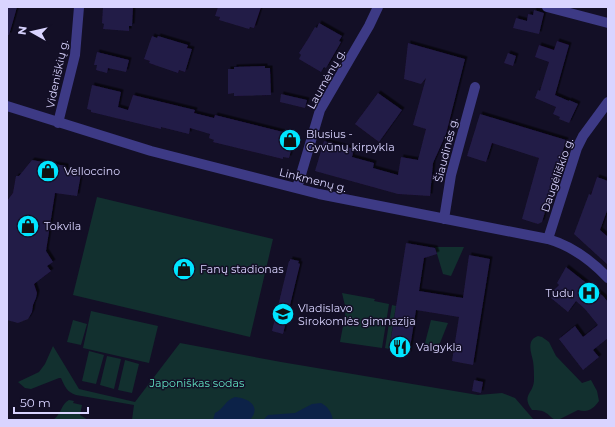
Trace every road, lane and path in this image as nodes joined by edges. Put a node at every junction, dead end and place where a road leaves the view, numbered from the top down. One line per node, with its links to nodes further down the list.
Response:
1 (79, 7): 8 (street, Videniškių g.)
2 (378, 7): 9 (street, Laumėnų g.)
3 (547, 7): 4 (street)
4 (608, 23)
5 (475, 87): 10 (street, Šiaudinės g.)
6 (608, 102): 11 (street, Daugėliškio g.)
7 (7, 106): 8 (street, Linkmenų g.)
8 (58, 123): 9 (street, Linkmenų g.)
9 (297, 188): 10 (street, Linkmenų g.)
10 (444, 219): 11 (street, Linkmenų g.)
11 (548, 239): 12 (street, Linkmenų g.)
12 (608, 278)

